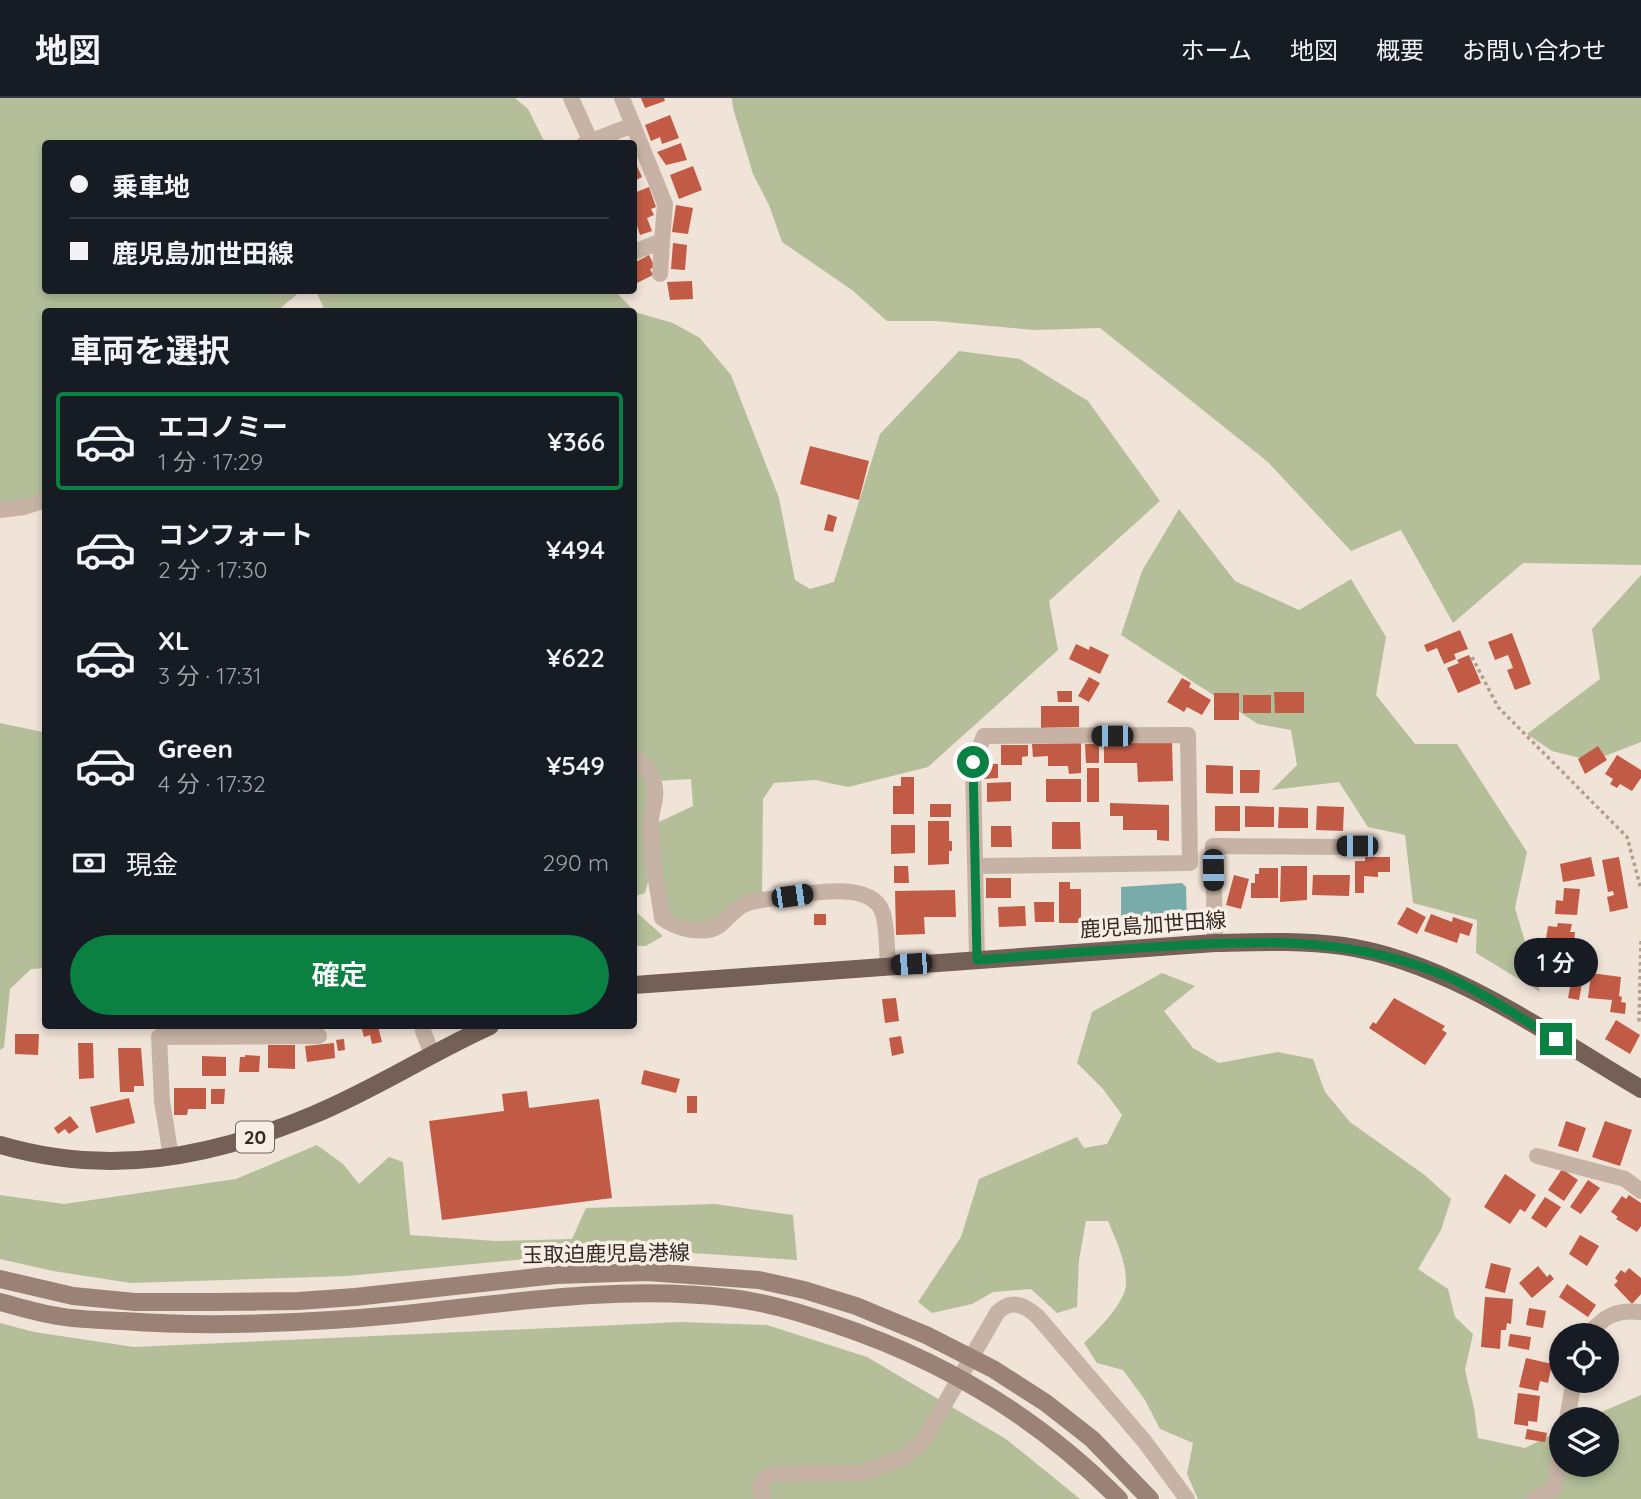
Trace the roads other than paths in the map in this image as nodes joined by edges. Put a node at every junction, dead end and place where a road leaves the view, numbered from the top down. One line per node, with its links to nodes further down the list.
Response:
1 (571, 98): 4 (street)
2 (622, 98): 3 (street)
3 (633, 125): 5 (street); 6 (street)
4 (586, 140)
5 (592, 140)
6 (662, 240): 7 (street); 8 (street)
7 (637, 251)
8 (660, 274)
9 (42, 501): 10 (street)
10 (0, 510)
11 (637, 760): 16 (street)
12 (1357, 846): 14 (street)
13 (976, 866): 13 (street); 15 (street)
14 (1215, 943): 15 (main road, 鹿児島加世田線); 22 (main road, 鹿児島加世田線)
15 (977, 960): 16 (main road, 鹿児島加世田線)
16 (888, 965): 17 (main road, 鹿児島加世田線)
17 (637, 985)
18 (424, 1029): 21 (street)
19 (484, 1029): 21 (main road, 20)
20 (319, 1036): 25 (street)
21 (432, 1054): 25 (main road, 20)
22 (1641, 1089)
23 (0, 1145): 25 (main road, 20)
24 (1537, 1156): 26 (street)
25 (171, 1157)
26 (1641, 1191)
27 (0, 1279): 34 (main road, 玉取迫鹿児島港線)
28 (0, 1302): 33 (main road, 玉取迫鹿児島港線)
29 (1641, 1312): 30 (street)
30 (1598, 1323)
31 (1556, 1477): 36 (street)
32 (763, 1499): 35 (street)
33 (1119, 1499)
34 (1150, 1499)
35 (1186, 1499)
36 (1535, 1499)

